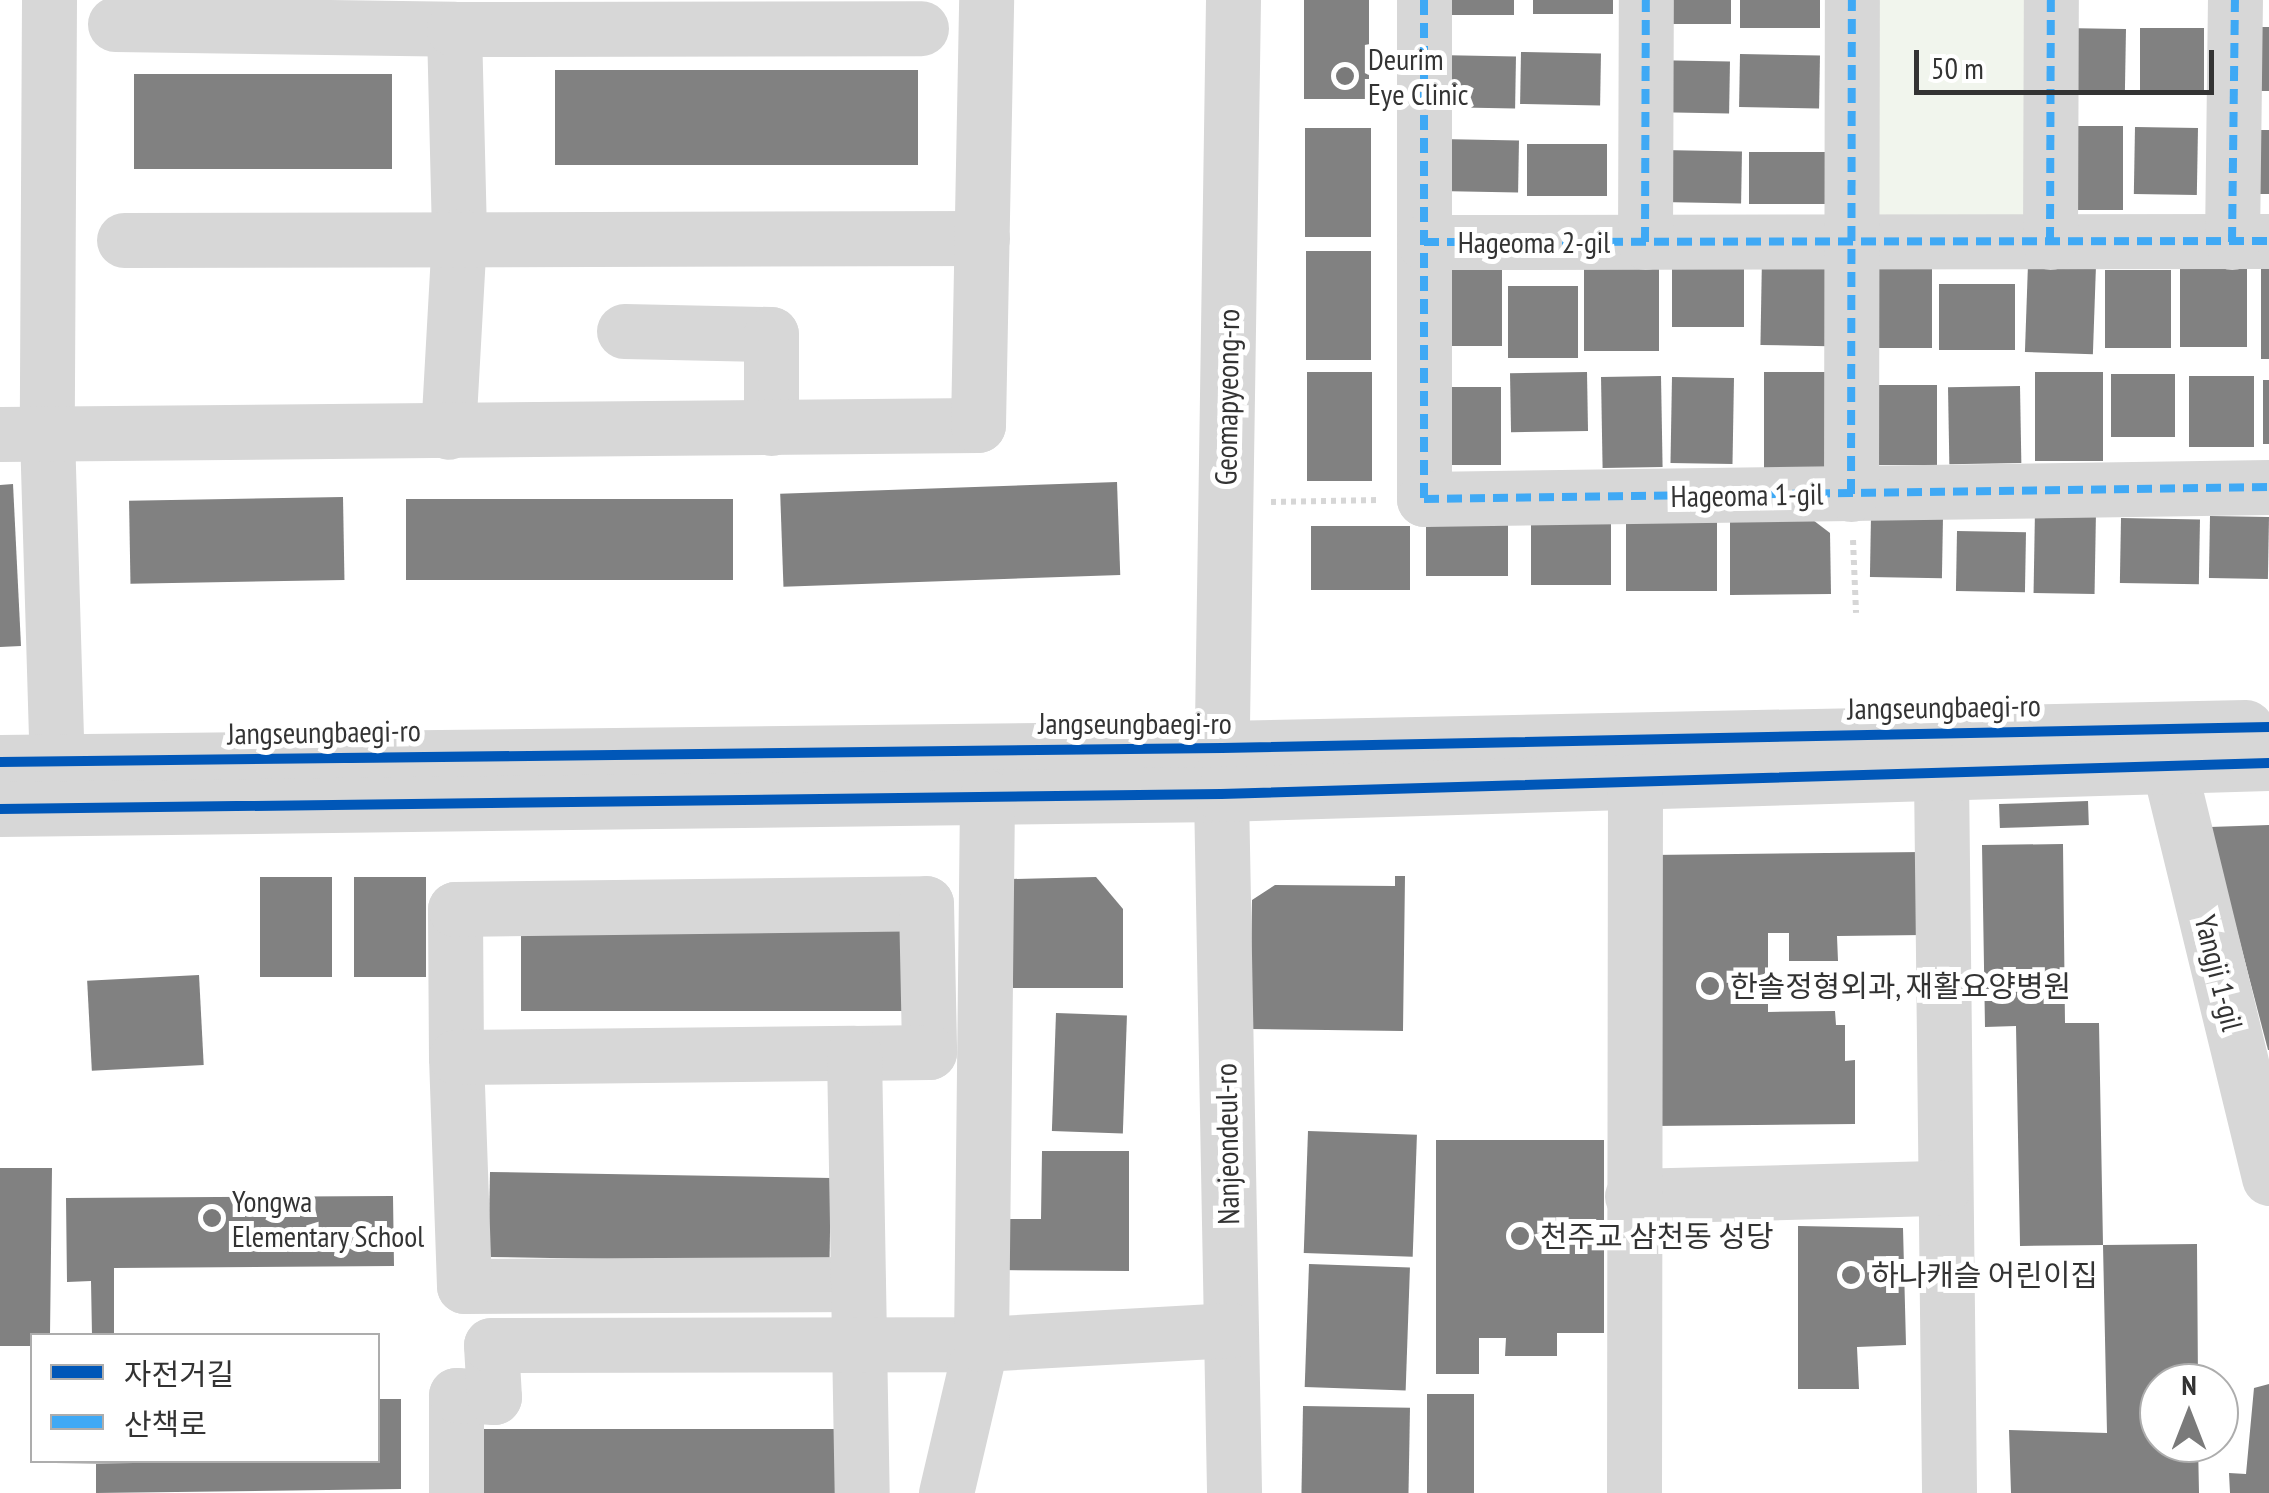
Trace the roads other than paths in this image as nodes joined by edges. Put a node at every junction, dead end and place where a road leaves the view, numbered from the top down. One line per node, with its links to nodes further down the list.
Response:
1 (49, 0): 23 (street)
2 (986, 0): 13 (street)
3 (1233, 0): 30 (street, Geomapyeong-ro)
4 (1424, 0): 15 (street, Hageoma 2-gil)
5 (1646, 0): 16 (street, Hageoma 2-gil)
6 (1852, 0): 17 (street)
7 (2051, 0): 18 (street)
8 (2235, 0): 19 (street, Hageoma 2-gil)
9 (114, 24): 11 (street)
10 (921, 28): 11 (street)
11 (454, 29): 12 (street)
12 (459, 236): 13 (street); 14 (street); 22 (street)
13 (982, 238): 21 (street)
14 (124, 240)
15 (1424, 242): 16 (street, Hageoma 2-gil); 25 (street, Hageoma 1-gil)
16 (1645, 242): 17 (street, Hageoma 2-gil)
17 (1852, 242): 18 (street, Hageoma 2-gil); 25 (street)
18 (2050, 242): 19 (street, Hageoma 2-gil)
19 (2251, 242)
20 (624, 331): 21 (street)
21 (771, 428): 22 (street)
22 (448, 432): 23 (street)
23 (23, 434): 33 (street)
24 (2269, 487): 25 (street, Hageoma 1-gil)
25 (1851, 494)
26 (2269, 727): 30 (street, Jangseungbaegi-ro)
27 (0, 762): 33 (street, Jangseungbaegi-ro)
28 (2269, 763): 29 (street, Jangseungbaegi-ro)
29 (2169, 767): 31 (street, Jangseungbaegi-ro); 38 (street, Yangji 1-gil)
30 (1222, 771): 32 (street, Jangseungbaegi-ro); 33 (street, Jangseungbaegi-ro); 34 (street, Jangseungbaegi-ro); 42 (street, Nanjeondeul-ro)
31 (1941, 774): 32 (street, Jangseungbaegi-ro); 39 (street)
32 (1635, 781): 40 (street)
33 (58, 784): 34 (street, Jangseungbaegi-ro); 35 (street, Jangseungbaegi-ro)
34 (986, 797): 44 (street)
35 (0, 808)
36 (854, 1053): 37 (street); 37 (street); 41 (street)
37 (456, 1056): 41 (street)
38 (2269, 1178)
39 (1943, 1188): 40 (street); 50 (street)
40 (1632, 1196): 49 (street)
41 (858, 1284): 43 (street)
42 (1231, 1330): 44 (street); 48 (street, Nanjeondeul-ro)
43 (859, 1344): 44 (street); 45 (street); 46 (street)
44 (981, 1344): 47 (street)
45 (456, 1493)
46 (862, 1493)
47 (946, 1493)
48 (1234, 1493)
49 (1634, 1493)
50 (1949, 1493)

